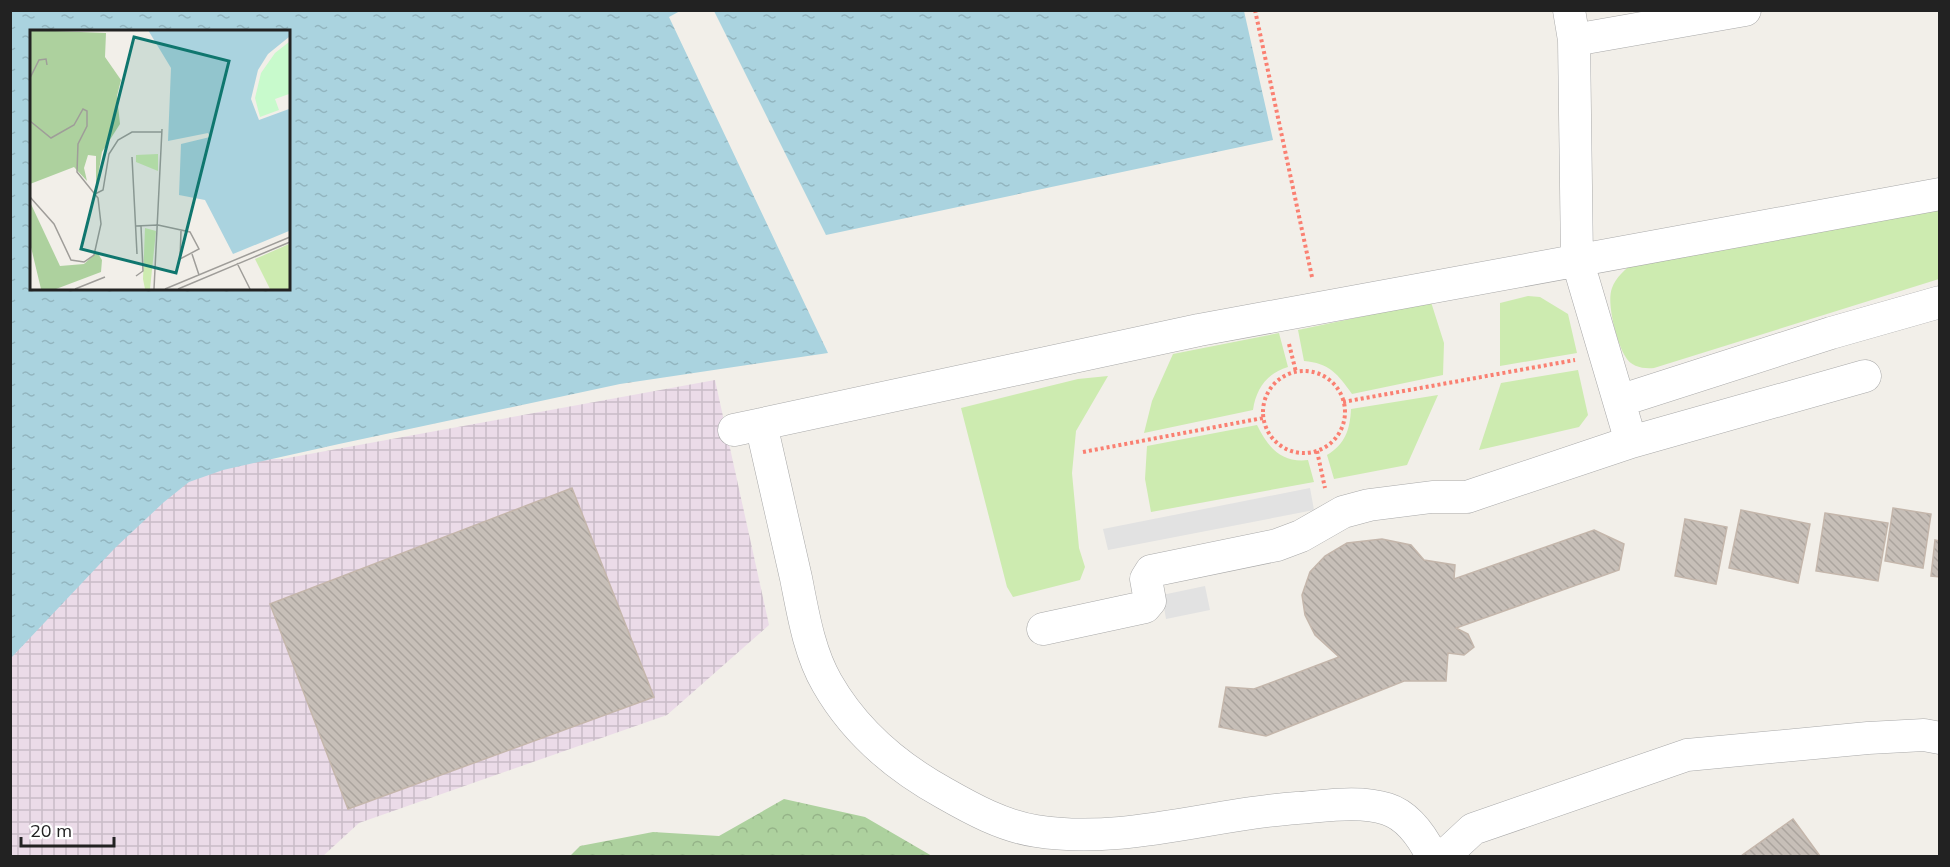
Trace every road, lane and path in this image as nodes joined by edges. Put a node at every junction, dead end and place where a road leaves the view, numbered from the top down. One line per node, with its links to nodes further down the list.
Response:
1 (1255, 10): 10 (path)
2 (1745, 10): 3 (street)
3 (1571, 25): 6 (street)
4 (1940, 194): 5 (street)
5 (1613, 253): 6 (street); 8 (street)
6 (1577, 258): 7 (street); 8 (street)
7 (1540, 265): 8 (street); 10 (street)
8 (1589, 299): 11 (street)
9 (1940, 302): 13 (street)
10 (1319, 307): 15 (street)
11 (1605, 355): 13 (street); 14 (path)
12 (1865, 376): 17 (street)
13 (1619, 400): 17 (street)
14 (1343, 402): 16 (path); 16 (path)
15 (792, 418): 19 (street); 19 (street)
16 (1263, 418): 18 (path)
17 (1631, 442): 20 (street)
18 (1083, 452)
19 (768, 456): 22 (street)
20 (1042, 629)
21 (1940, 738): 23 (street)
22 (1432, 856)
23 (1444, 856)

